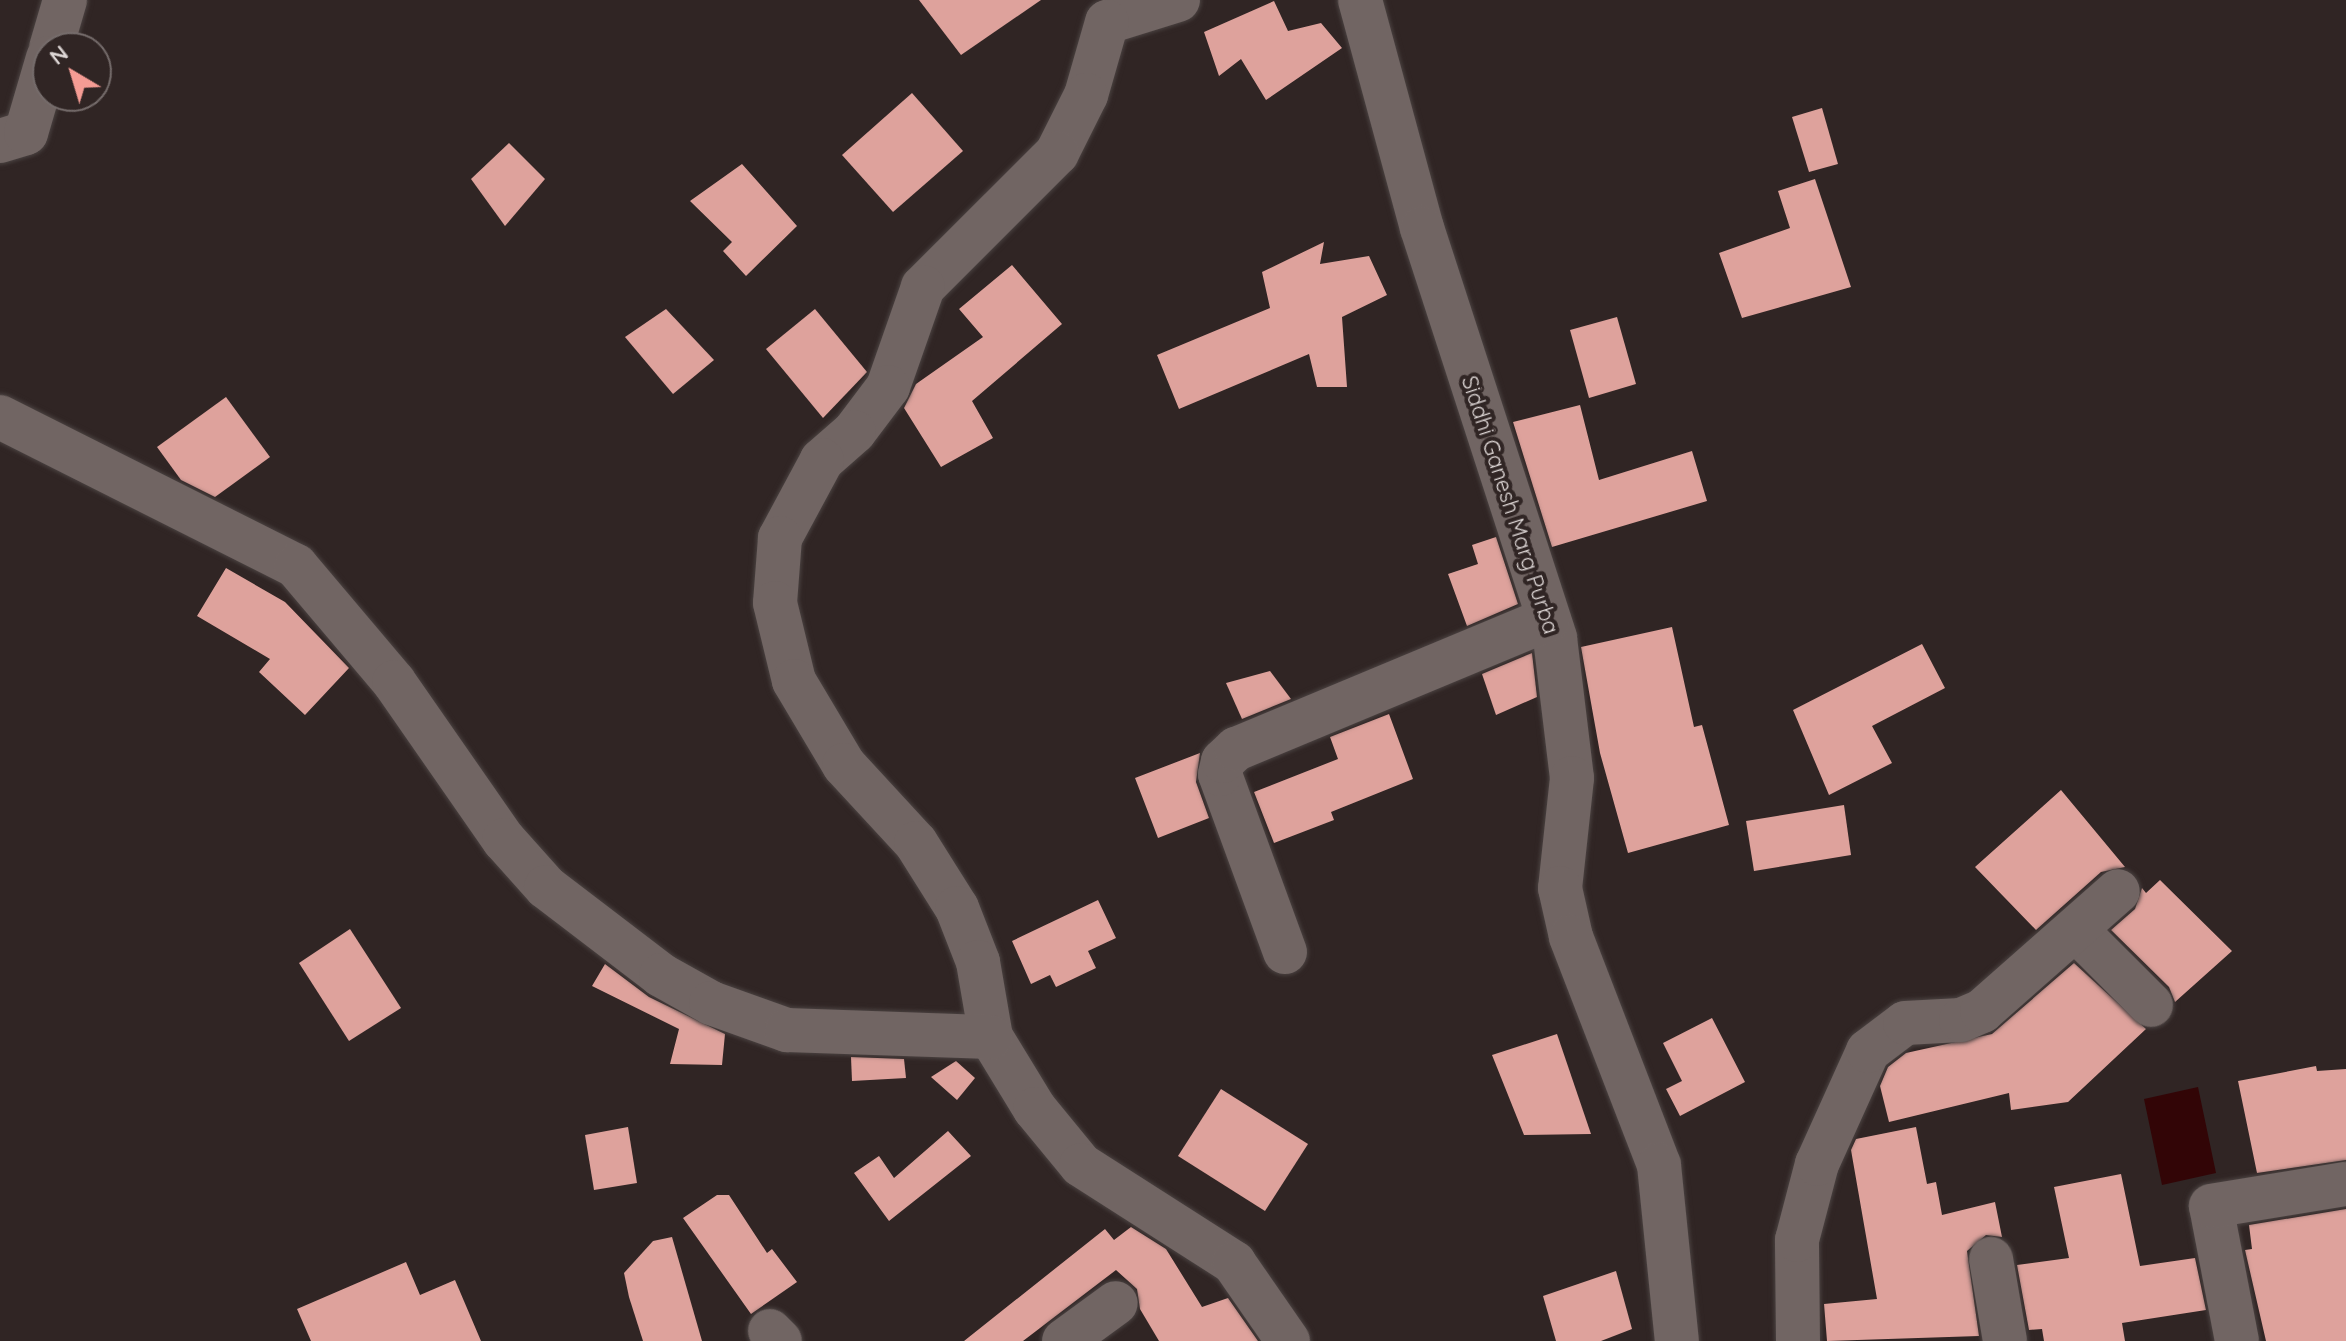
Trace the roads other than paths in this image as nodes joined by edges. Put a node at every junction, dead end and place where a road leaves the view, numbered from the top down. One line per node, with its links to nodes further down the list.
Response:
1 (65, 0): 5 (street)
2 (1178, 0): 4 (street)
3 (1360, 0): 9 (street, Siddhi Ganesh Marg Purba)
4 (1105, 11): 14 (street)
5 (56, 32)
6 (32, 112): 7 (street)
7 (0, 141)
8 (0, 417): 14 (street)
9 (1548, 619): 12 (street); 20 (street, Siddhi Ganesh Marg Purba)
10 (2118, 891): 11 (street)
11 (2076, 930): 13 (street); 21 (street)
12 (1285, 952)
13 (2151, 1005)
14 (991, 1037): 19 (street)
15 (2346, 1184): 23 (street)
16 (1991, 1259): 22 (street)
17 (1116, 1303): 18 (street)
18 (1064, 1341)
19 (1288, 1341)
20 (1677, 1341)
21 (1798, 1341)
22 (2005, 1341)
23 (2237, 1341)

